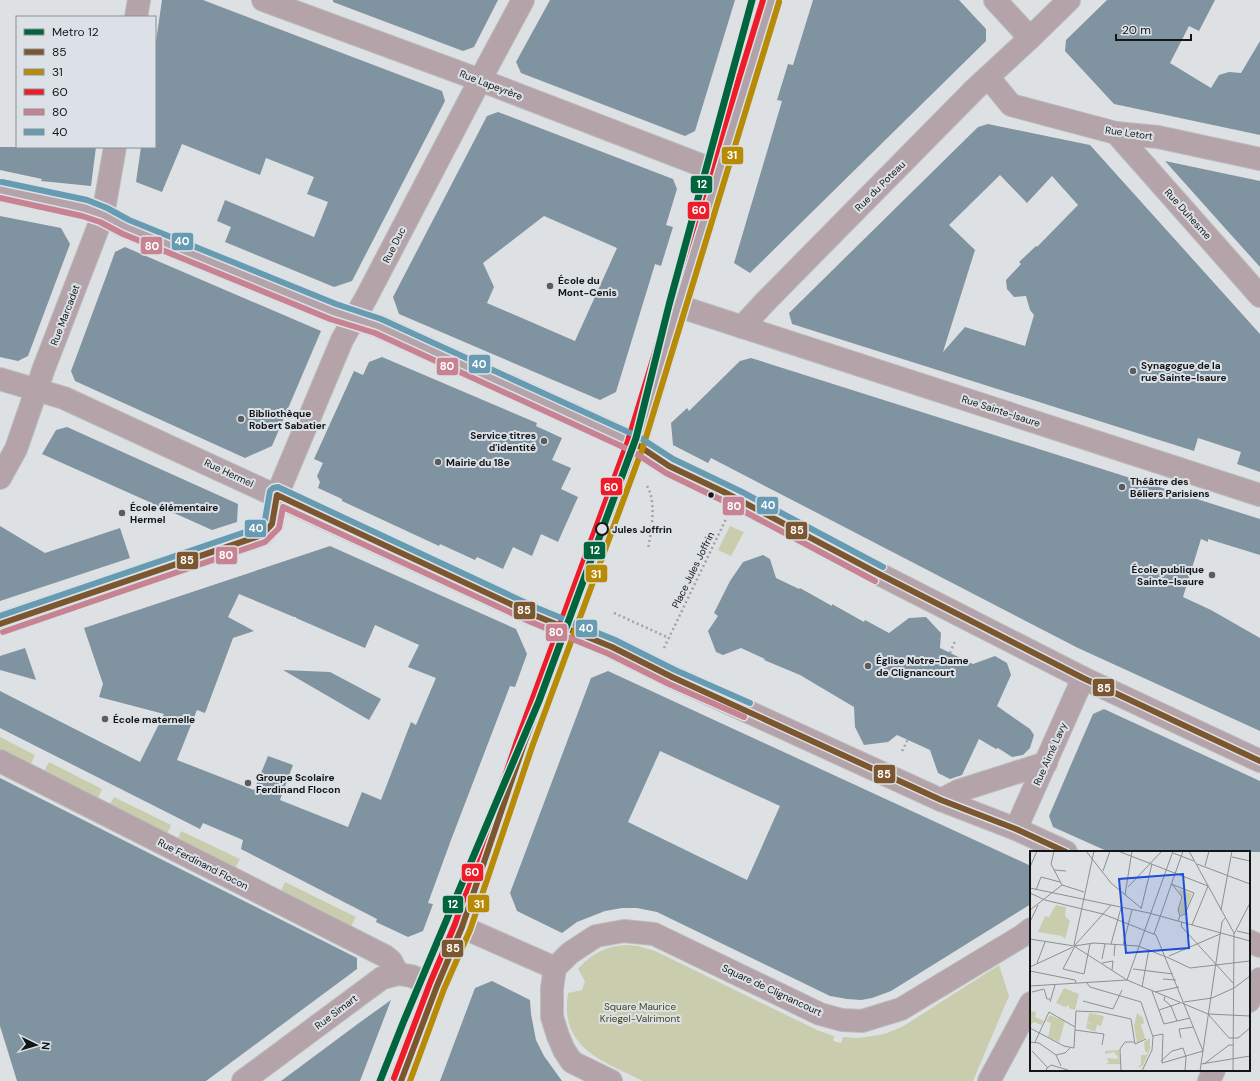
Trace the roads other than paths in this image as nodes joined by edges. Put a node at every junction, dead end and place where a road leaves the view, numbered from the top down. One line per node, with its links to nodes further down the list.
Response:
1 (139, 0): 7 (street)
2 (262, 0): 10 (street, Rue Lapeyrère)
3 (524, 0): 10 (street, Rue Duc)
4 (771, 0): 14 (main road)
5 (995, 0): 8 (street)
6 (1069, 0): 8 (street, Rue du Poteau)
7 (136, 16)
8 (1030, 38): 9 (street, Rue du Poteau)
9 (988, 77): 11 (street, Rue Letort); 20 (street, Rue du Poteau)
10 (480, 80): 14 (street, Rue Lapeyrère); 19 (street, Rue Duc)
11 (1116, 133): 13 (street, Rue Letort); 17 (street, Rue Duhesme)
12 (115, 148): 16 (street, Rue Marcadet)
13 (1260, 159)
14 (719, 172): 18 (main road)
15 (0, 190): 16 (street)
16 (103, 215): 19 (street); 22 (street, Rue Marcadet)
17 (1260, 296)
18 (678, 306): 20 (street); 23 (main road)
19 (354, 318): 23 (street); 25 (street, Rue Duc)
20 (742, 327): 26 (street, Rue Sainte-Isaure)
21 (0, 379): 22 (street, Rue Hermel)
22 (37, 389): 24 (street, Rue Marcadet); 25 (street, Rue Hermel)
23 (636, 444): 28 (main road); 29 (street)
24 (0, 478)
25 (277, 495): 27 (street, Rue Duc); 28 (street, Rue Hermel)
26 (1260, 495)
27 (0, 624)
28 (567, 629): 33 (street, Rue Hermel); 36 (main road)
29 (1083, 678): 31 (street); 32 (street, Rue Aimé Lavy)
30 (0, 761): 41 (street, Rue Ferdinand Flocon)
31 (1260, 761)
32 (1046, 763): 33 (street); 34 (street, Rue Aimé Lavy)
33 (941, 800): 34 (street, Rue Hermel)
34 (1016, 829): 35 (street, Rue Hermel)
35 (1064, 851)
36 (462, 928): 40 (street); 43 (main road)
37 (1030, 931): 40 (street, Square de Clignancourt)
38 (1250, 941): 39 (street)
39 (1260, 946)
40 (555, 968): 49 (street)
41 (398, 974): 43 (street); 47 (street, Rue Simart)
42 (1260, 979): 44 (street)
43 (437, 986): 48 (main road)
44 (1250, 998)
45 (1030, 1005): 50 (street)
46 (1214, 1071): 51 (street)
47 (243, 1081)
48 (401, 1081)
49 (611, 1081)
50 (989, 1081)
51 (1209, 1081)

